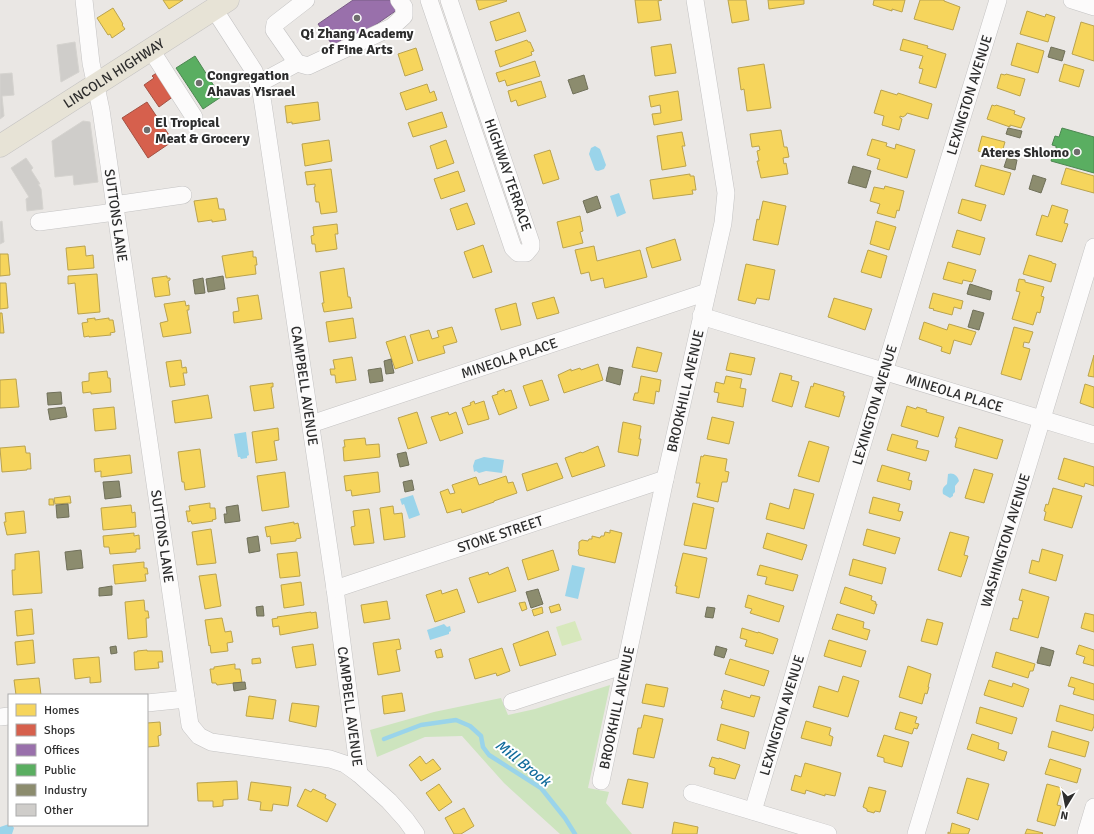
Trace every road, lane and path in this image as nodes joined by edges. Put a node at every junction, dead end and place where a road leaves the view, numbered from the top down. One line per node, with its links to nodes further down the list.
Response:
1 (84, 0): 16 (street, SUTTONS LANE)
2 (306, 0): 12 (street)
3 (399, 0): 12 (street)
4 (429, 0): 14 (street, HIGHWAY TERRACE)
5 (449, 0): 13 (street, HIGHWAY TERRACE)
6 (695, 0): 23 (street, BROOKHILL AVENUE)
7 (998, 0): 25 (street, LEXINGTON AVENUE)
8 (1072, 0): 10 (street)
9 (221, 4): 11 (main road, LINCOLN HIGHWAY); 15 (street, CAMPBELL AVENUE)
10 (1094, 7)
11 (151, 50): 16 (main road, LINCOLN HIGHWAY); 17 (street)
12 (296, 63): 15 (street)
13 (473, 71): 14 (street); 14 (street, HIGHWAY TERRACE)
14 (456, 78)
15 (258, 84): 27 (street, CAMPBELL AVENUE)
16 (95, 86): 18 (main road, LINCOLN HIGHWAY); 20 (street, SUTTONS LANE)
17 (194, 117)
18 (0, 146)
19 (183, 195): 20 (street)
20 (115, 209): 21 (street); 32 (street, SUTTONS LANE)
21 (39, 222)
22 (1094, 247): 26 (street, WASHINGTON AVENUE)
23 (707, 292): 24 (street, BROOKHILL AVENUE); 27 (street, MINEOLA PLACE)
24 (701, 316): 25 (street, MINEOLA PLACE); 29 (street, BROOKHILL AVENUE)
25 (884, 372): 26 (street, MINEOLA PLACE); 39 (street, LEXINGTON AVENUE)
26 (1042, 419): 28 (street, MINEOLA PLACE); 42 (street, WASHINGTON AVENUE)
27 (311, 424): 30 (street, CAMPBELL AVENUE)
28 (1094, 435)
29 (665, 479): 30 (street, STONE STREET); 31 (street, BROOKHILL AVENUE)
30 (335, 588): 35 (street, CAMPBELL AVENUE)
31 (625, 665): 33 (street); 36 (street, BROOKHILL AVENUE)
32 (186, 699): 34 (street); 35 (street, SUTTONS LANE)
33 (512, 702)
34 (148, 703)
35 (359, 774): 40 (street, SUTTONS LANE)
36 (601, 781)
37 (692, 793): 39 (street)
38 (1094, 807): 43 (street)
39 (753, 811): 41 (street)
40 (416, 834)
41 (828, 834)
42 (916, 834)
43 (1086, 834)

